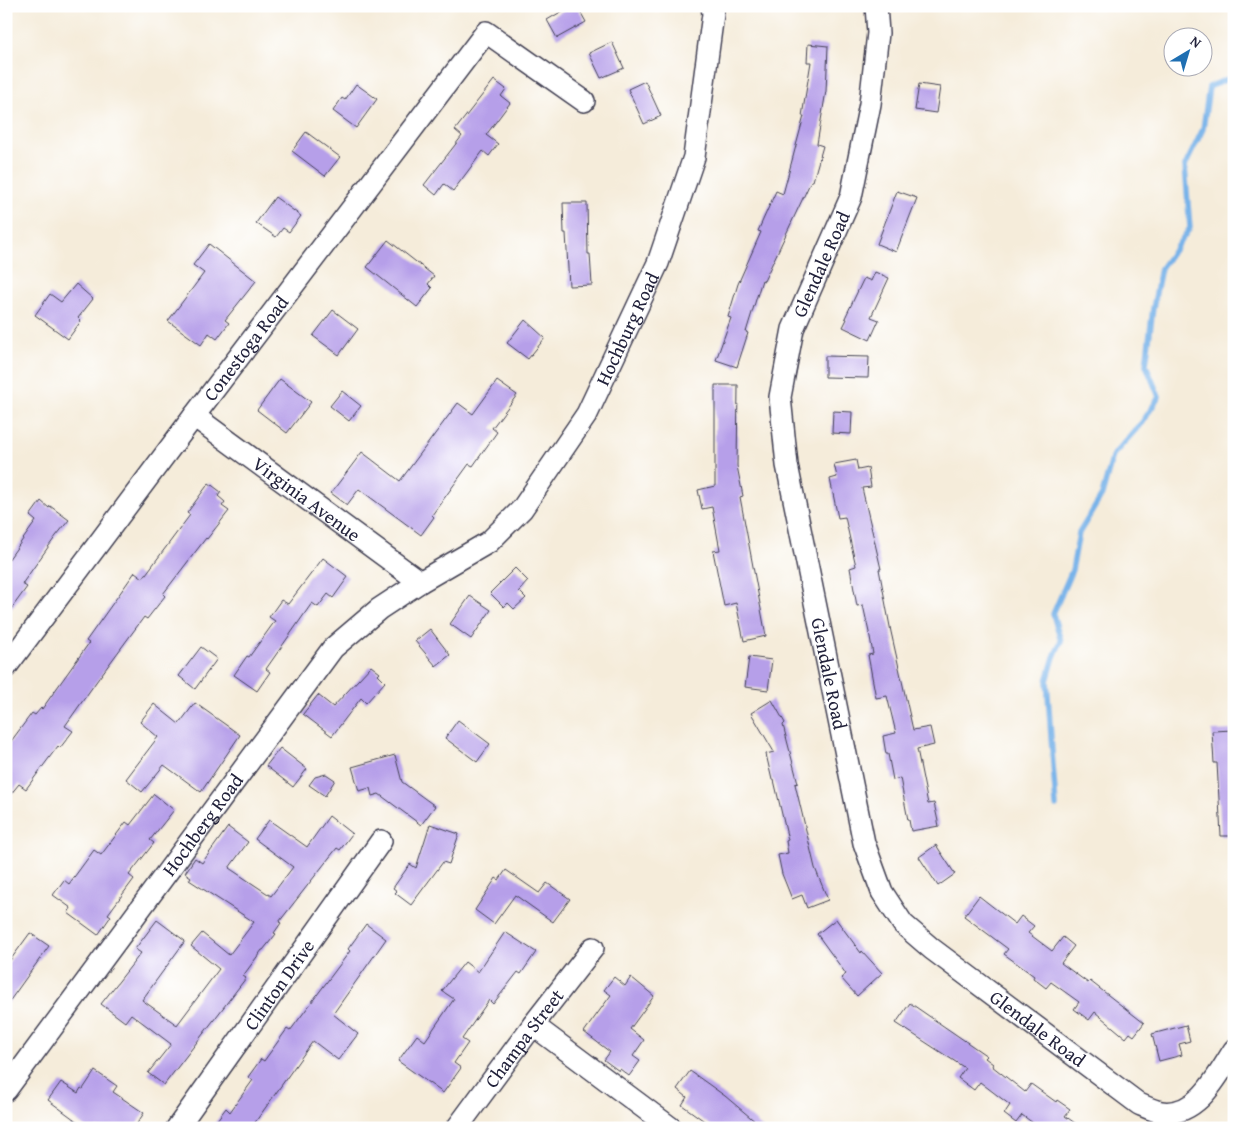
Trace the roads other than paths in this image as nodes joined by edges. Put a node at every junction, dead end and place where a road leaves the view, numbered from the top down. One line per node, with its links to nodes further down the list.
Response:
1 (712, 6): 5 (street, Hochburg Road)
2 (876, 6): 10 (street, Glendale Road)
3 (584, 101): 4 (street, Conestoga Road)
4 (194, 416): 5 (street, Virginia Avenue); 6 (street, Conestoga Road)
5 (420, 582): 11 (street, Hochberg Road)
6 (6, 667)
7 (381, 841): 12 (street, Clinton Drive)
8 (593, 948): 9 (street, Champa Street)
9 (533, 1025): 13 (street, Champa Street); 14 (street)
10 (1234, 1050)
11 (6, 1090)
12 (177, 1128)
13 (457, 1128)
14 (671, 1128)

